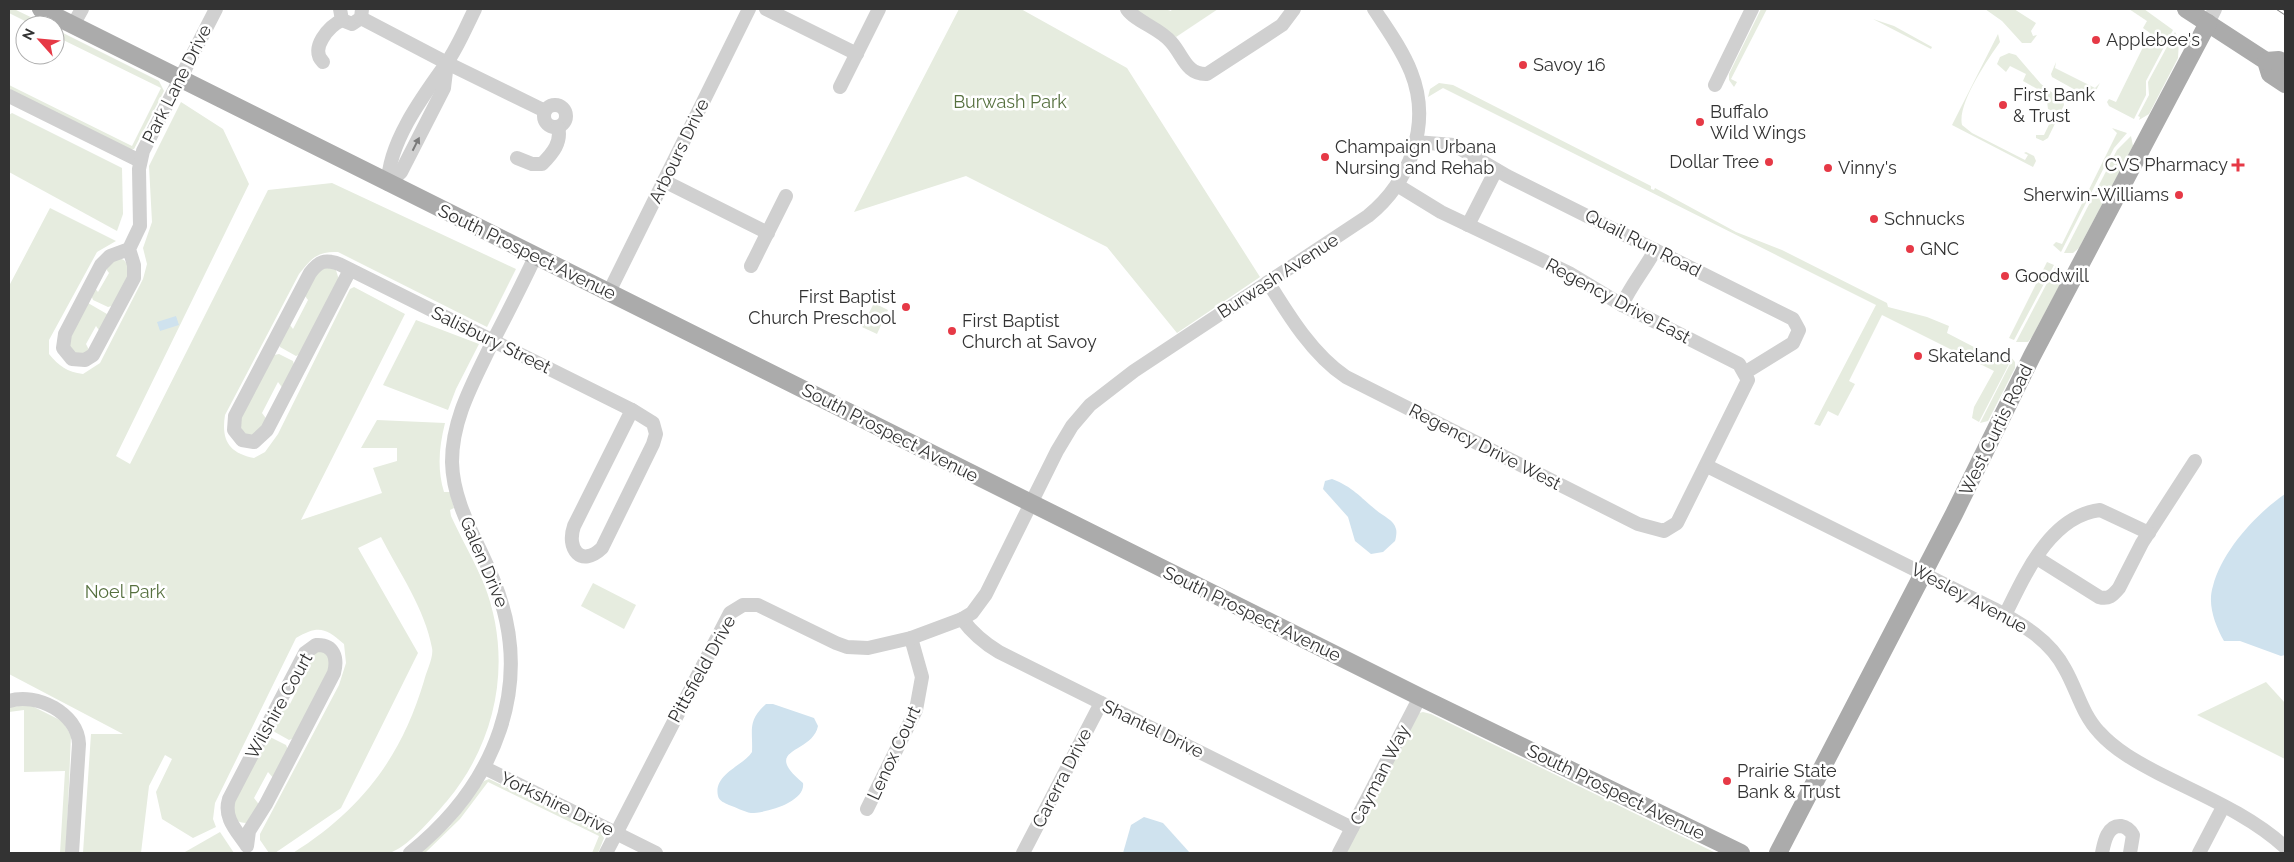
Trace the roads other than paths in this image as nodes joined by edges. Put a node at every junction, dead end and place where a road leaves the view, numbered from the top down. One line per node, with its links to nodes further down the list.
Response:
1 (41, 9): 16 (main road, South Prospect Avenue)
2 (82, 9): 16 (street)
3 (216, 9): 22 (street, Park Lane Drive)
4 (475, 9): 20 (street)
5 (749, 9): 33 (street, Arbours Drive)
6 (766, 9): 17 (street)
7 (879, 9): 17 (street)
8 (1128, 9): 9 (street)
9 (1294, 9)
10 (1374, 9): 29 (street, Burwash Avenue)
11 (1752, 9): 24 (street)
12 (2186, 9): 15 (main road)
13 (361, 13): 14 (street); 20 (street)
14 (341, 14): 19 (street)
15 (2212, 16): 18 (main road); 55 (main road, West Curtis Road)
16 (73, 25): 22 (main road, South Prospect Avenue)
17 (857, 54): 25 (street)
18 (2266, 61): 21 (main road); 23 (main road)
19 (323, 62)
20 (447, 63): 27 (street); 28 (street); 30 (street)
21 (2285, 64)
22 (179, 80): 31 (street, Park Lane Drive); 34 (main road, South Prospect Avenue)
23 (2285, 84)
24 (1715, 85)
25 (840, 87)
26 (9, 96): 31 (street)
27 (410, 120): 28 (street); 34 (street)
28 (425, 126): 34 (street, one-way to 28)
29 (1416, 142): 32 (street, Quail Run Road); 35 (street, Burwash Avenue)
30 (517, 158)
31 (140, 161): 39 (street)
32 (1496, 170): 37 (street); 40 (street, Quail Run Road)
33 (664, 181): 38 (street); 45 (street, Arbours Drive)
34 (388, 184): 41 (main road, South Prospect Avenue)
35 (1397, 185): 37 (street, Regency Drive East); 44 (street, Burwash Avenue)
36 (786, 196): 38 (street)
37 (1468, 225): 46 (street, Regency Drive East)
38 (768, 233): 42 (street)
39 (129, 249): 39 (street)
40 (1655, 250): 46 (street); 48 (street, Quail Run Road)
41 (535, 257): 45 (main road, South Prospect Avenue); 47 (street, Galen Drive)
42 (751, 266)
43 (350, 270): 43 (street, Salisbury Street); 47 (street, Salisbury Street)
44 (1268, 282): 51 (street, Regency Drive West); 52 (street, Burwash Avenue)
45 (609, 292): 52 (main road, South Prospect Avenue)
46 (1622, 306): 48 (street, Regency Drive East)
47 (494, 341): 49 (street, Salisbury Street); 62 (street, Galen Drive)
48 (1746, 372): 51 (street)
49 (632, 410): 49 (street, Salisbury Street)
50 (2195, 461): 53 (street)
51 (1707, 466): 55 (street, Wesley Avenue)
52 (1031, 504): 57 (street, Pittsfield Drive); 59 (main road, South Prospect Avenue)
53 (2149, 533): 54 (street); 54 (street)
54 (2037, 558): 56 (street)
55 (1923, 573): 56 (street, Wesley Avenue); 76 (main road, West Curtis Road)
56 (2005, 615): 63 (street, Wesley Avenue)
57 (962, 619): 58 (street, Pittsfield Drive); 61 (street, Shantel Drive)
58 (911, 638): 64 (street, Lenox Court); 66 (street, Pittsfield Drive)
59 (1420, 697): 65 (street, Cayman Way); 75 (main road, South Prospect Avenue)
60 (9, 700): 69 (street)
61 (1101, 703): 65 (street, Shantel Drive); 73 (street, Carerra Drive)
62 (485, 768): 66 (street, Yorkshire Drive); 70 (street, Galen Drive)
63 (2223, 807): 67 (street, Wesley Avenue); 79 (street)
64 (867, 809)
65 (1352, 828): 74 (street, Cayman Way)
66 (616, 833): 71 (street, Pittsfield Drive); 72 (street, Yorkshire Drive)
67 (2285, 847)
68 (249, 850): 68 (street, Wilshire Court)
69 (72, 853)
70 (410, 853)
71 (606, 853)
72 (656, 853)
73 (1023, 853)
74 (1339, 853)
75 (1741, 853)
76 (1778, 853)
77 (2102, 853): 78 (street)
78 (2130, 853)
79 (2199, 853)

